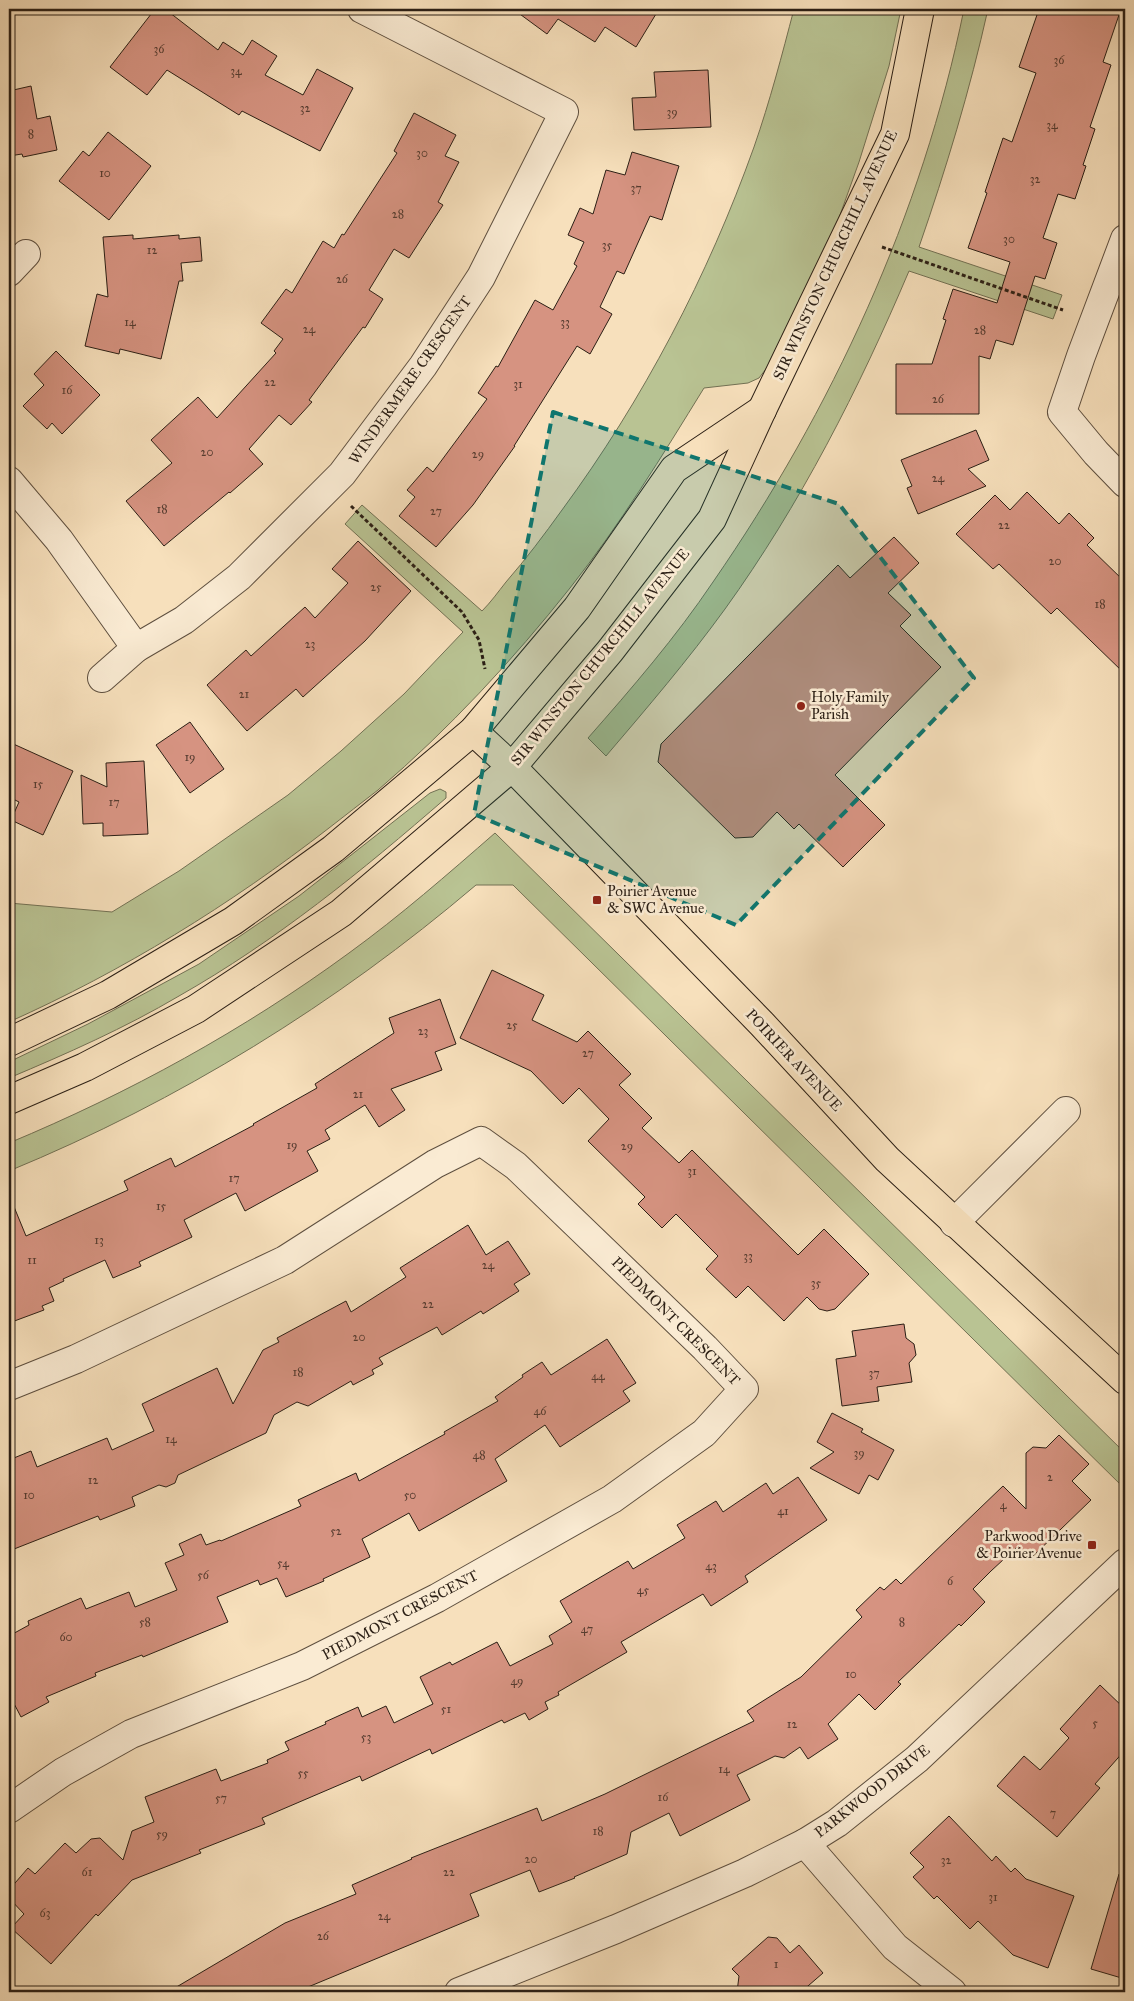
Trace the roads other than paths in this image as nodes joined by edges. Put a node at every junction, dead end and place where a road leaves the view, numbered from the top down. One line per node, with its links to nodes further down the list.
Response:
1 (362, 9): 7 (street, WINDERMERE CRESCENT)
2 (920, 9): 4 (main road, SIR WINSTON CHURCHILL AVENUE)
3 (1125, 239): 6 (street)
4 (762, 410): 9 (main road); 10 (main road, SIR WINSTON CHURCHILL AVENUE)
5 (9, 481): 7 (street)
6 (1125, 483)
7 (136, 648): 8 (street, WINDERMERE CRESCENT)
8 (102, 678)
9 (473, 730): 10 (main road, POIRIER AVENUE); 11 (main road)
10 (512, 767): 12 (main road, SIR WINSTON CHURCHILL AVENUE); 14 (main road, POIRIER AVENUE)
11 (9, 1042)
12 (9, 1100)
13 (1066, 1111): 14 (street)
14 (954, 1223): 15 (main road, POIRIER AVENUE)
15 (1125, 1380)
16 (9, 1386): 18 (street, PIEDMONT CRESCENT)
17 (1125, 1562): 19 (street, PARKWOOD DRIVE)
18 (9, 1809)
19 (805, 1843): 20 (street, PARKWOOD DRIVE); 21 (street)
20 (459, 1992)
21 (952, 1992)

